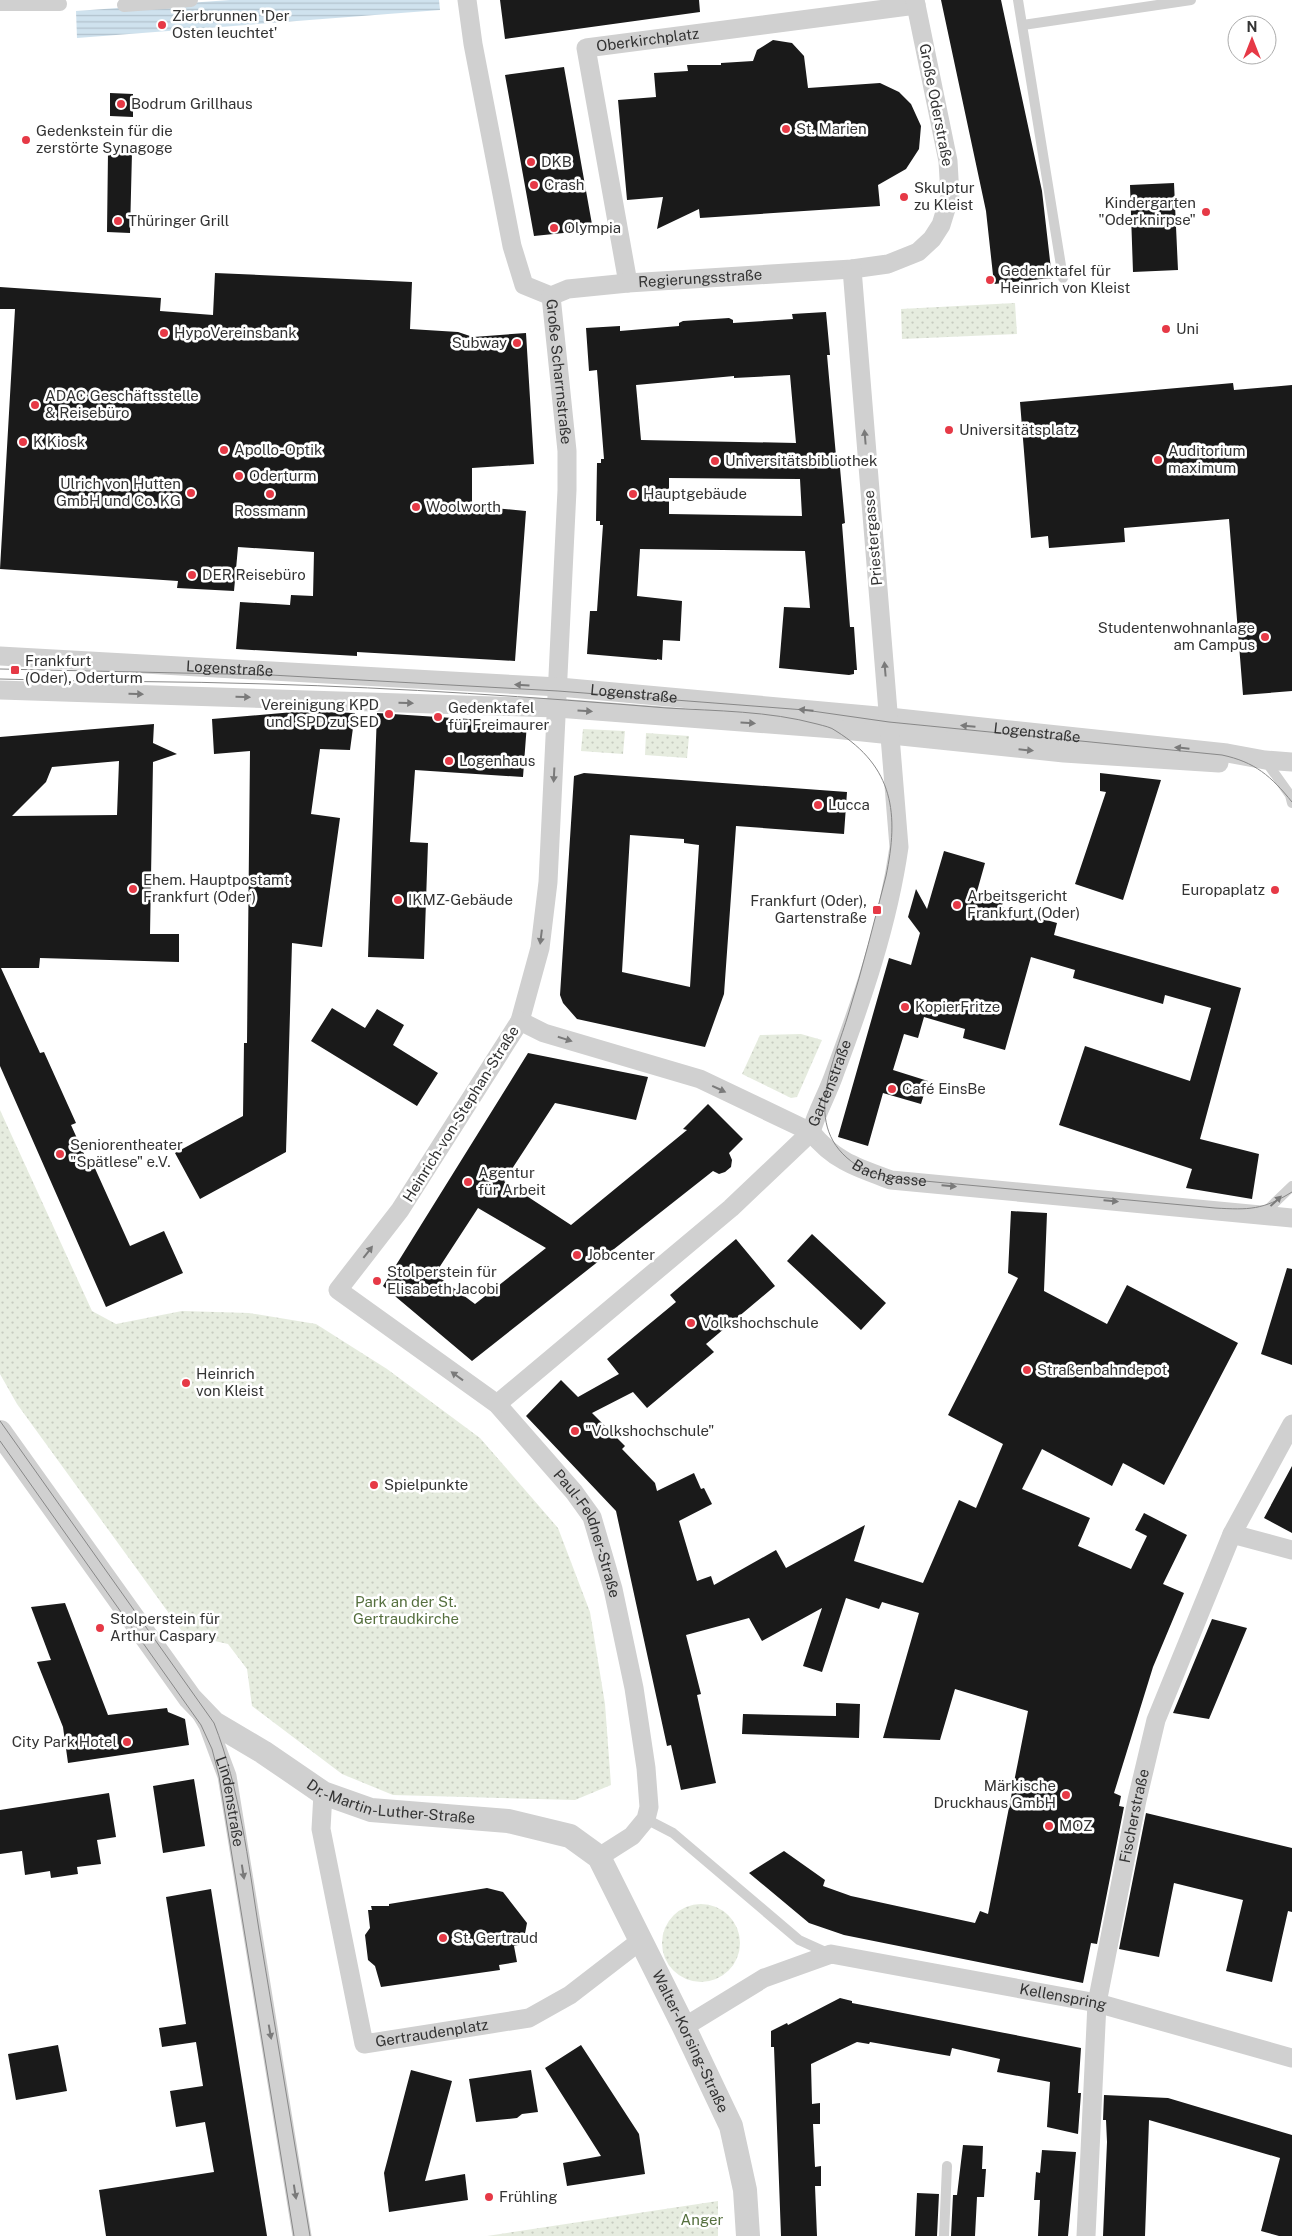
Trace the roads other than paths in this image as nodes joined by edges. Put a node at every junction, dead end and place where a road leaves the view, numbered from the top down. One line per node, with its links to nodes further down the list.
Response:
1 (192, 0): 8 (street)
2 (467, 0): 13 (street, Große Scharrnstraße)
3 (1018, 0): 9 (lane)
4 (1191, 0): 9 (lane)
5 (916, 3): 10 (street, Große Oderstraße); 12 (street, Oberkirchplatz)
6 (0, 4): 7 (street)
7 (60, 4)
8 (124, 6)
9 (1023, 25): 11 (lane)
10 (852, 269): 12 (street, Regierungsstraße); 18 (street, Priestergasse, one-way to 10)
11 (1063, 278)
12 (628, 283): 13 (street, Regierungsstraße)
13 (551, 296): 15 (street, Große Scharrnstraße)
14 (0, 656): 15 (street, Logenstraße, one-way to 14)
15 (559, 687): 17 (street, Große Scharrnstraße); 18 (street, Logenstraße, one-way to 15)
16 (0, 690): 17 (street, Logenstraße, one-way to 17)
17 (558, 708): 19 (street, Logenstraße, one-way to 19); 23 (street, Heinrich-von-Stephan-Straße, one-way to 23)
18 (889, 717): 19 (street, Gartenstraße); 20 (street, Logenstraße, one-way to 18)
19 (891, 736): 20 (street, Logenstraße, one-way to 20); 24 (street, Gartenstraße)
20 (1265, 760): 21 (street, Logenstraße); 22 (lane)
21 (1292, 762)
22 (1292, 803)
23 (520, 1021): 24 (street, Bachgasse, one-way to 24); 28 (street, Heinrich-von-Stephan-Straße, one-way to 23)
24 (811, 1132): 26 (street, Bachgasse, one-way to 26); 29 (street, Gartenstraße)
25 (1292, 1186): 26 (lane, one-way to 25)
26 (1261, 1215): 27 (street, Bachgasse)
27 (1292, 1218)
28 (338, 1290): 29 (street, Paul-Feldner-Straße, one-way to 28)
29 (497, 1404): 36 (street, Paul-Feldner-Straße)
30 (1292, 1424): 32 (street, Fischerstraße)
31 (0, 1432): 34 (street, Lindenstraße)
32 (1232, 1534): 33 (street); 40 (street, Fischerstraße)
33 (1292, 1550)
34 (198, 1708): 35 (street, Dr.-Martin-Luther-Straße); 44 (street, Lindenstraße, one-way to 44)
35 (324, 1793): 37 (street, Dr.-Martin-Luther-Straße); 38 (street, Gertraudenplatz)
36 (646, 1819): 37 (street); 39 (lane, Kellenspring)
37 (599, 1858): 38 (street, Walter-Korsing-Straße)
38 (640, 1941): 41 (street, Walter-Korsing-Straße)
39 (831, 1954): 40 (street, Kellenspring); 41 (street)
40 (1097, 2003): 42 (street, Kellenspring); 47 (street, Fischerstraße)
41 (684, 2027): 45 (street, Walter-Korsing-Straße)
42 (1292, 2058)
43 (947, 2166): 46 (lane)
44 (302, 2236)
45 (748, 2236)
46 (944, 2236)
47 (1086, 2236)

